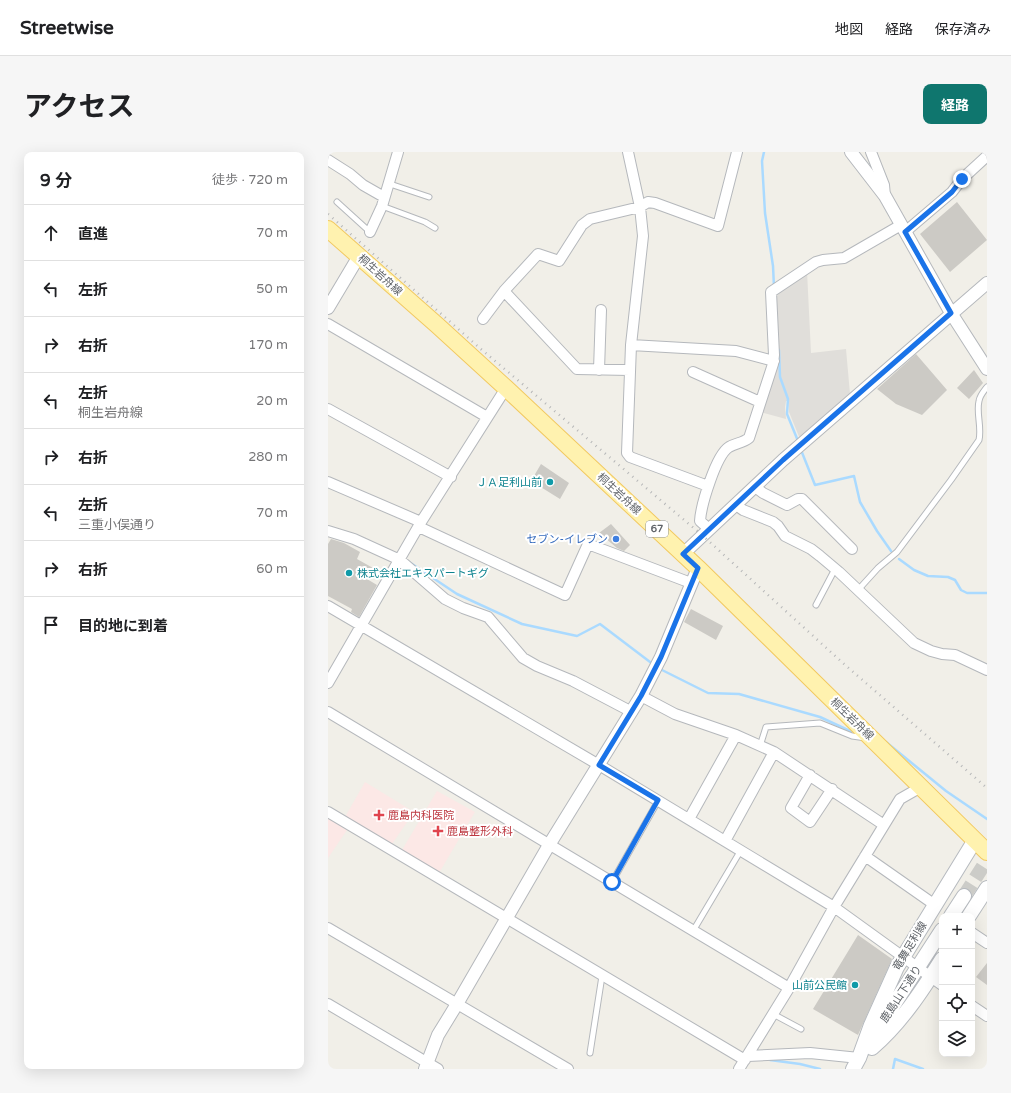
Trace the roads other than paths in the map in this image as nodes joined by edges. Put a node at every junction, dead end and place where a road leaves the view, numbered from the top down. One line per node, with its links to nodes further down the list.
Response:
1 (398, 152): 8 (street)
2 (628, 152): 13 (street)
3 (737, 152): 13 (street)
4 (851, 152): 9 (street)
5 (871, 152): 9 (street)
6 (987, 156): 15 (street)
7 (328, 160): 12 (street)
8 (390, 184): 10 (lane); 12 (street)
9 (885, 196): 15 (street)
10 (429, 197)
11 (337, 202): 17 (lane)
12 (383, 202): 14 (lane); 17 (street)
13 (640, 207): 20 (street); 26 (street)
14 (435, 228)
15 (903, 228): 23 (street); 27 (street)
16 (328, 229): 18 (main road, 桐生岩舟線 / 67)
17 (370, 232)
18 (359, 256): 21 (street); 33 (main road, 桐生岩舟線 / 67)
19 (987, 282): 23 (street)
20 (504, 291): 24 (street); 29 (street)
21 (328, 308)
22 (601, 310): 29 (street)
23 (951, 313): 28 (street); 40 (street)
24 (483, 319)
25 (328, 324): 36 (street)
26 (631, 345): 27 (street); 30 (street)
27 (774, 361): 34 (street)
28 (986, 367)
29 (599, 370): 30 (street)
30 (630, 370): 39 (street)
31 (693, 372): 34 (street)
32 (987, 387): 51 (lane)
33 (506, 388): 36 (street); 46 (main road, 桐生岩舟線 / 67)
34 (760, 402): 39 (street)
35 (328, 409): 37 (street)
36 (487, 417): 37 (street)
37 (450, 477): 42 (street)
38 (328, 482): 42 (street)
39 (708, 486): 43 (street)
40 (755, 487): 41 (street); 45 (street)
41 (736, 505): 43 (street); 49 (street)
42 (420, 524): 47 (street); 50 (street)
43 (709, 529): 46 (street)
44 (328, 531): 47 (street)
45 (852, 549)
46 (683, 554): 48 (main road, 桐生岩舟線 / 67)
47 (400, 560): 54 (street); 59 (street)
48 (698, 568): 50 (street); 61 (main road, 桐生岩舟線 / 67)
49 (835, 569): 51 (street); 52 (lane)
50 (691, 583): 57 (street)
51 (858, 590): 55 (street)
52 (816, 605)
53 (328, 606): 54 (street)
54 (362, 626): 56 (street); 64 (street)
55 (987, 670)
56 (328, 683)
57 (641, 696): 59 (street); 60 (street)
58 (328, 712): 74 (street)
59 (632, 712): 64 (street)
60 (736, 735): 62 (street); 70 (street)
61 (872, 739): 62 (lane); 66 (main road, 桐生岩舟線 / 67)
62 (760, 746): 63 (street)
63 (774, 752): 65 (street); 73 (street)
64 (599, 765): 68 (street); 74 (street)
65 (810, 775): 67 (street); 67 (street)
66 (921, 787): 71 (street); 72 (main road, 桐生岩舟線 / 67)
67 (832, 789): 71 (street)
68 (658, 800): 70 (street); 78 (lane)
69 (328, 812): 85 (street)
70 (689, 819): 73 (street)
71 (884, 825): 77 (street)
72 (975, 840): 76 (main road, 桐生岩舟線 / 67); 81 (main road, 竜舞足利線)
73 (725, 841): 75 (street)
74 (550, 845): 78 (street); 85 (street)
75 (741, 850): 82 (street); 87 (lane)
76 (987, 852)
77 (865, 856): 81 (street); 82 (street)
78 (612, 882): 87 (street)
79 (987, 888): 84 (main road)
80 (964, 896): 83 (main road)
81 (935, 905): 91 (main road, 竜舞足利線)
82 (834, 907): 91 (street); 96 (street)
83 (953, 913)
84 (971, 913)
85 (506, 920): 94 (street); 98 (street)
86 (328, 928): 98 (street)
87 (693, 930): 96 (street)
88 (939, 935): 92 (main road, 鹿島山下通り)
89 (975, 935): 90 (street)
90 (987, 943)
91 (903, 957): 92 (street); 105 (main road, 竜舞足利線)
92 (918, 968): 95 (street); 105 (main road, 鹿島山下通り)
93 (939, 970): 95 (main road)
94 (602, 976): 103 (lane); 104 (street)
95 (936, 981): 105 (main road)
96 (789, 988): 100 (street)
97 (328, 1004): 106 (street)
98 (457, 1004): 106 (street); 108 (street)
99 (975, 1008): 101 (street)
100 (773, 1014): 102 (lane); 104 (street)
101 (987, 1016)
102 (801, 1029)
103 (590, 1053)
104 (744, 1062): 105 (street)
105 (856, 1064)
106 (426, 1066): 107 (street)
107 (438, 1069)
108 (568, 1069)

